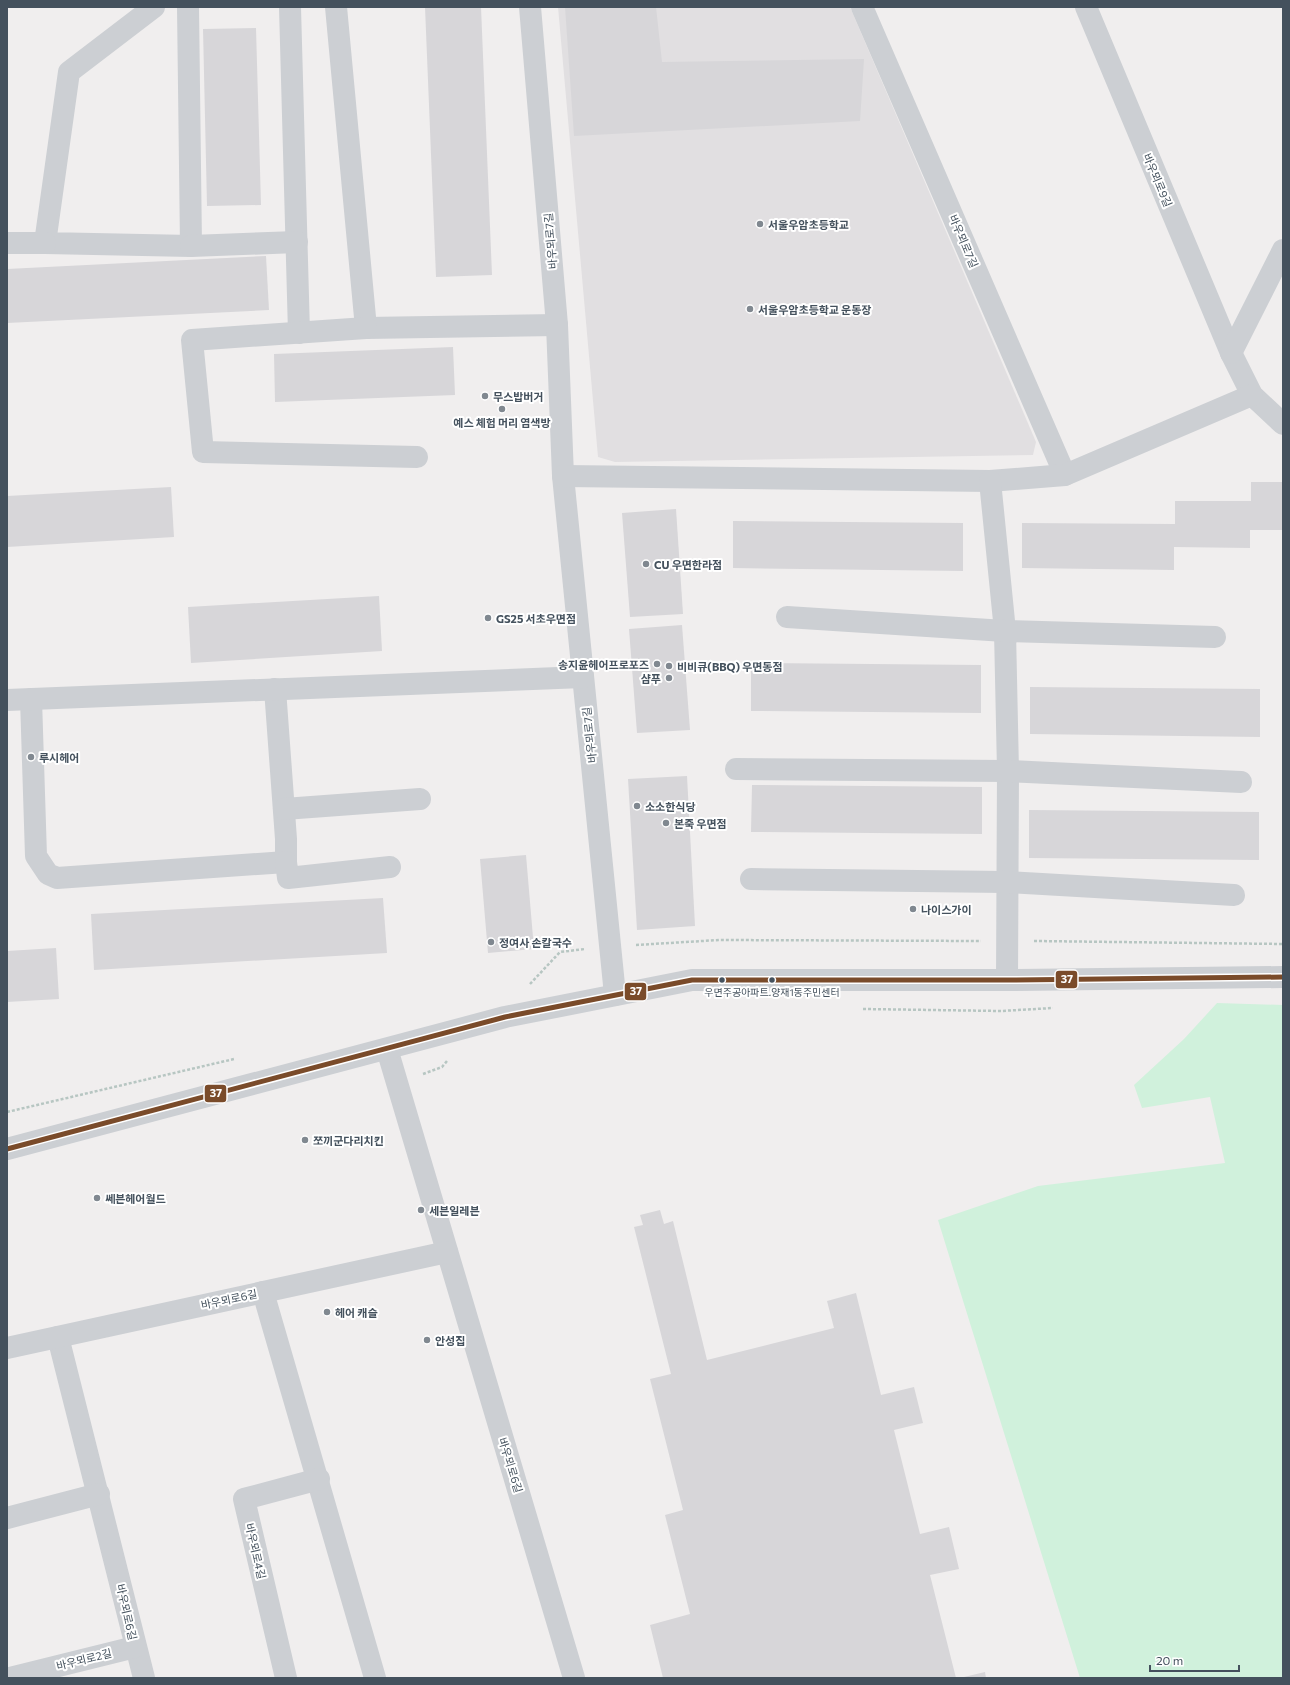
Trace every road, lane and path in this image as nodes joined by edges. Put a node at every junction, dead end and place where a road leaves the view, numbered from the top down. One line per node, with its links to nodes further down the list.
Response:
1 (154, 7): 10 (street)
2 (188, 7): 11 (street)
3 (290, 7): 8 (street)
4 (336, 7): 14 (street)
5 (530, 7): 13 (street, 바우뫼로7길)
6 (862, 7): 20 (street, 바우뫼로7길)
7 (1086, 7): 16 (street, 바우뫼로9길)
8 (297, 242): 11 (street); 15 (street)
9 (7, 243): 10 (street)
10 (45, 243): 11 (street)
11 (191, 246)
12 (1283, 250): 16 (street)
13 (557, 325): 14 (street); 21 (street, 바우뫼로7길)
14 (366, 328): 15 (street)
15 (299, 333): 19 (street)
16 (1230, 353): 17 (street, 바우뫼로9길)
17 (1252, 395): 18 (street, 바우뫼로9길); 20 (street)
18 (1283, 424)
19 (417, 457)
20 (1065, 475): 22 (street)
21 (563, 476): 22 (street); 26 (street, 바우뫼로7길)
22 (990, 481): 24 (street)
23 (787, 617): 24 (street)
24 (1005, 631): 25 (street); 31 (street)
25 (1215, 637)
26 (583, 677): 27 (street); 42 (street, 바우뫼로7길)
27 (275, 689): 28 (street); 34 (street)
28 (31, 699): 29 (street); 35 (street)
29 (7, 700)
30 (736, 768): 31 (street)
31 (1008, 771): 32 (street); 38 (street)
32 (1241, 782)
33 (420, 799): 34 (street)
34 (284, 809): 35 (street)
35 (286, 862): 36 (street)
36 (390, 867)
37 (751, 879): 38 (street)
38 (1006, 882): 39 (street); 40 (street)
39 (1234, 895)
40 (1007, 941): 41 (path); 42 (path); 44 (street)
41 (1283, 944)
42 (610, 946): 45 (path); 46 (street, 바우뫼로7길)
43 (1283, 977): 44 (street)
44 (1007, 980): 46 (street)
45 (529, 984)
46 (615, 995): 49 (street)
47 (1055, 1008): 48 (path)
48 (860, 1009)
49 (387, 1049): 52 (street, 바우뫼로6길); 54 (street)
50 (239, 1058): 53 (path)
51 (449, 1058): 52 (path)
52 (398, 1083): 55 (street, 바우뫼로6길)
53 (7, 1112)
54 (7, 1149)
55 (447, 1252): 56 (street, 바우뫼로6길); 67 (street, 바우뫼로6길)
56 (263, 1292): 57 (street, 바우뫼로6길); 59 (street)
57 (58, 1337): 58 (street, 바우뫼로6길); 60 (street, 바우뫼로6길)
58 (7, 1348)
59 (318, 1479): 65 (street, 바우뫼로4길); 66 (street)
60 (99, 1494): 61 (street); 62 (street, 바우뫼로6길)
61 (7, 1518)
62 (135, 1647): 63 (street, 바우뫼로2길); 64 (street, 바우뫼로6길)
63 (10, 1678)
64 (144, 1678)
65 (286, 1678)
66 (375, 1678)
67 (574, 1678)

